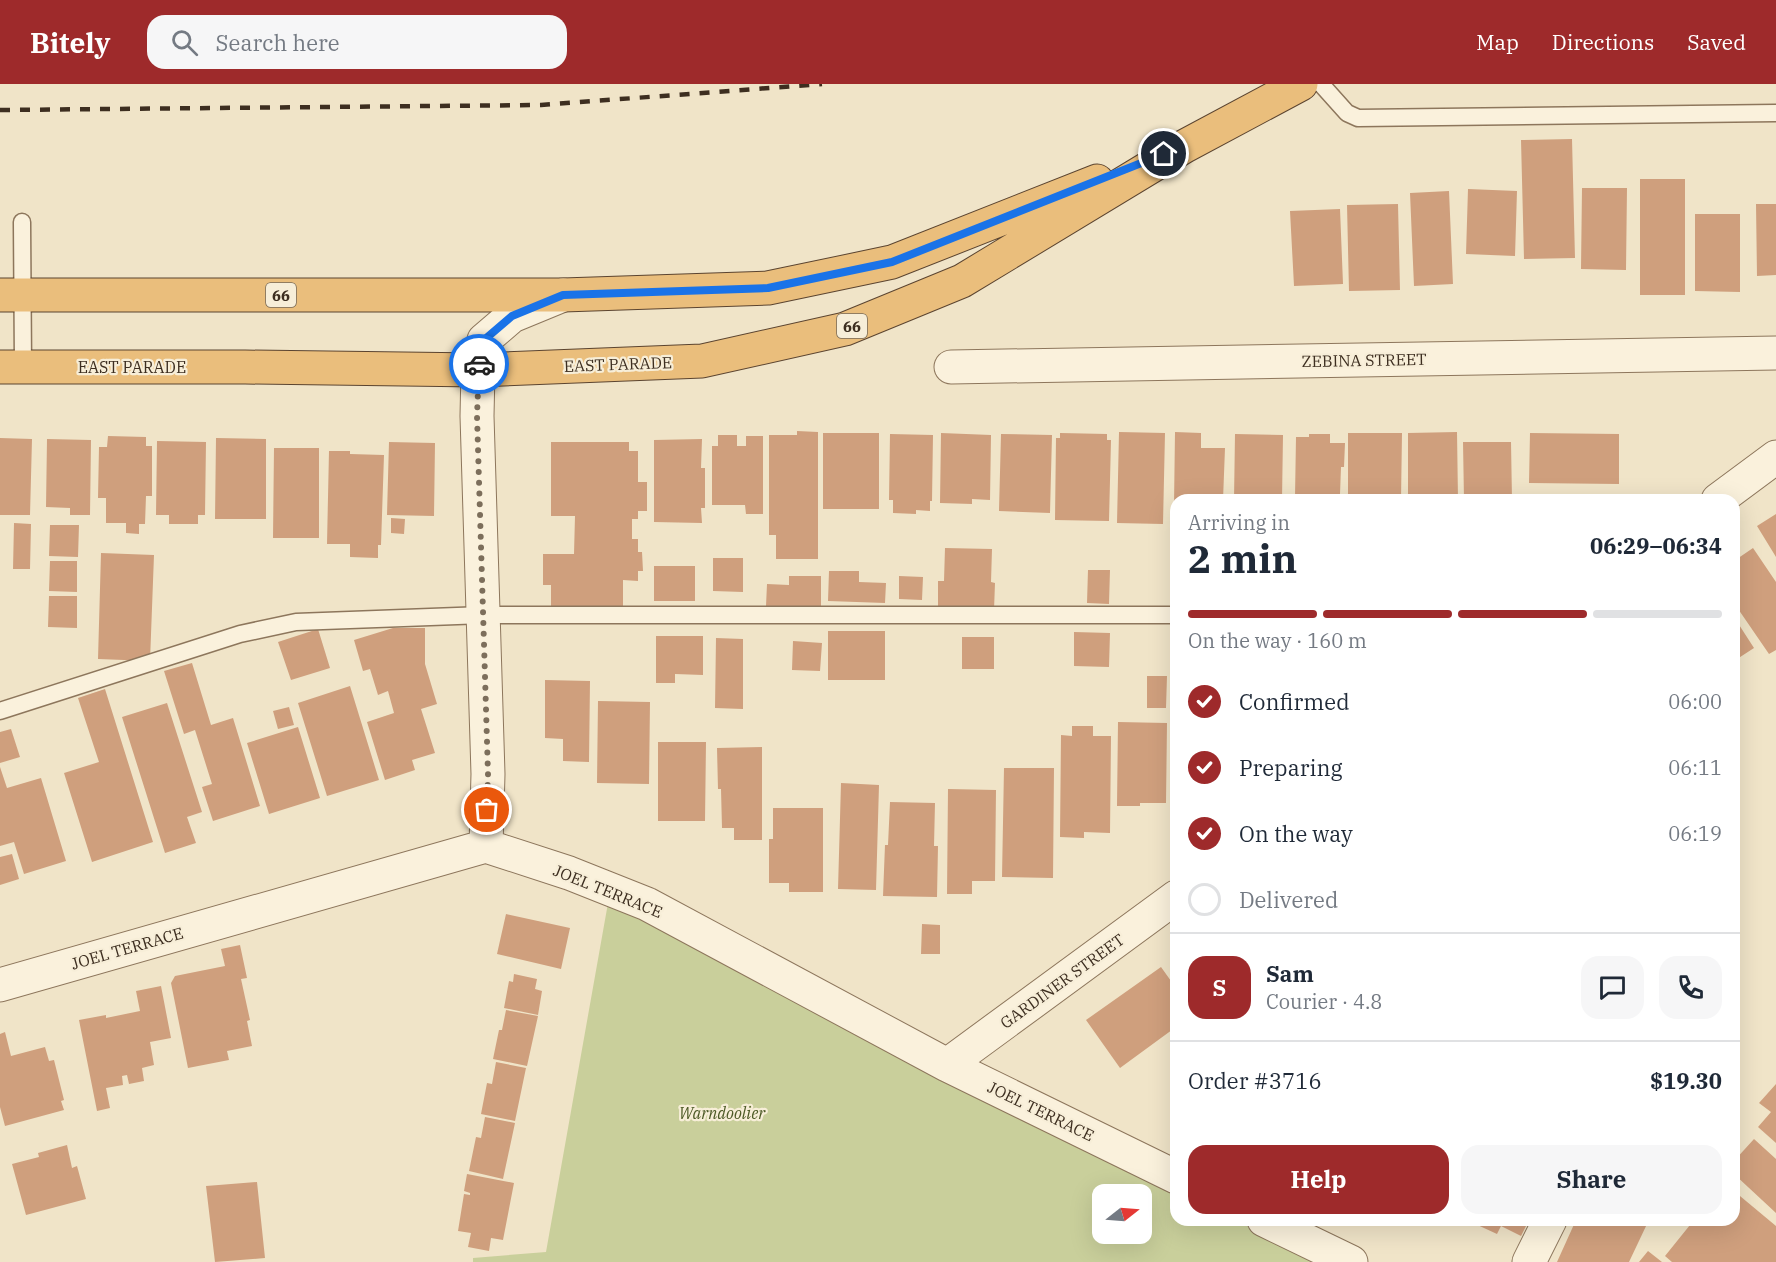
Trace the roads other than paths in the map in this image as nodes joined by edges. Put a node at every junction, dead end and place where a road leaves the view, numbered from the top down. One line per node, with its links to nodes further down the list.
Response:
1 (1301, 84): 4 (highway, EAST PARADE / 66)
2 (1321, 84): 3 (lane)
3 (1776, 113)
4 (1185, 146): 7 (highway, EAST PARADE / 66); 11 (highway, EAST PARADE / 66)
5 (22, 222): 6 (lane)
6 (11, 295): 7 (highway, EAST PARADE / 66); 9 (lane)
7 (563, 295): 11 (street)
8 (1776, 353): 10 (street, ZEBINA STREET)
9 (12, 367): 11 (highway, EAST PARADE / 66)
10 (951, 367)
11 (478, 370): 14 (street)
12 (1776, 457): 13 (street)
13 (1726, 494)
14 (484, 615): 15 (lane); 16 (lane); 17 (street)
15 (1170, 615)
16 (0, 711)
17 (486, 846): 19 (street, JOEL TERRACE); 20 (street, JOEL TERRACE)
18 (1170, 901): 20 (street, GARDINER STREET)
19 (0, 985)
20 (947, 1065): 21 (street, JOEL TERRACE)
21 (1170, 1173)
22 (1276, 1226): 24 (street)
23 (1547, 1226): 25 (street)
24 (1351, 1262)
25 (1529, 1262)

